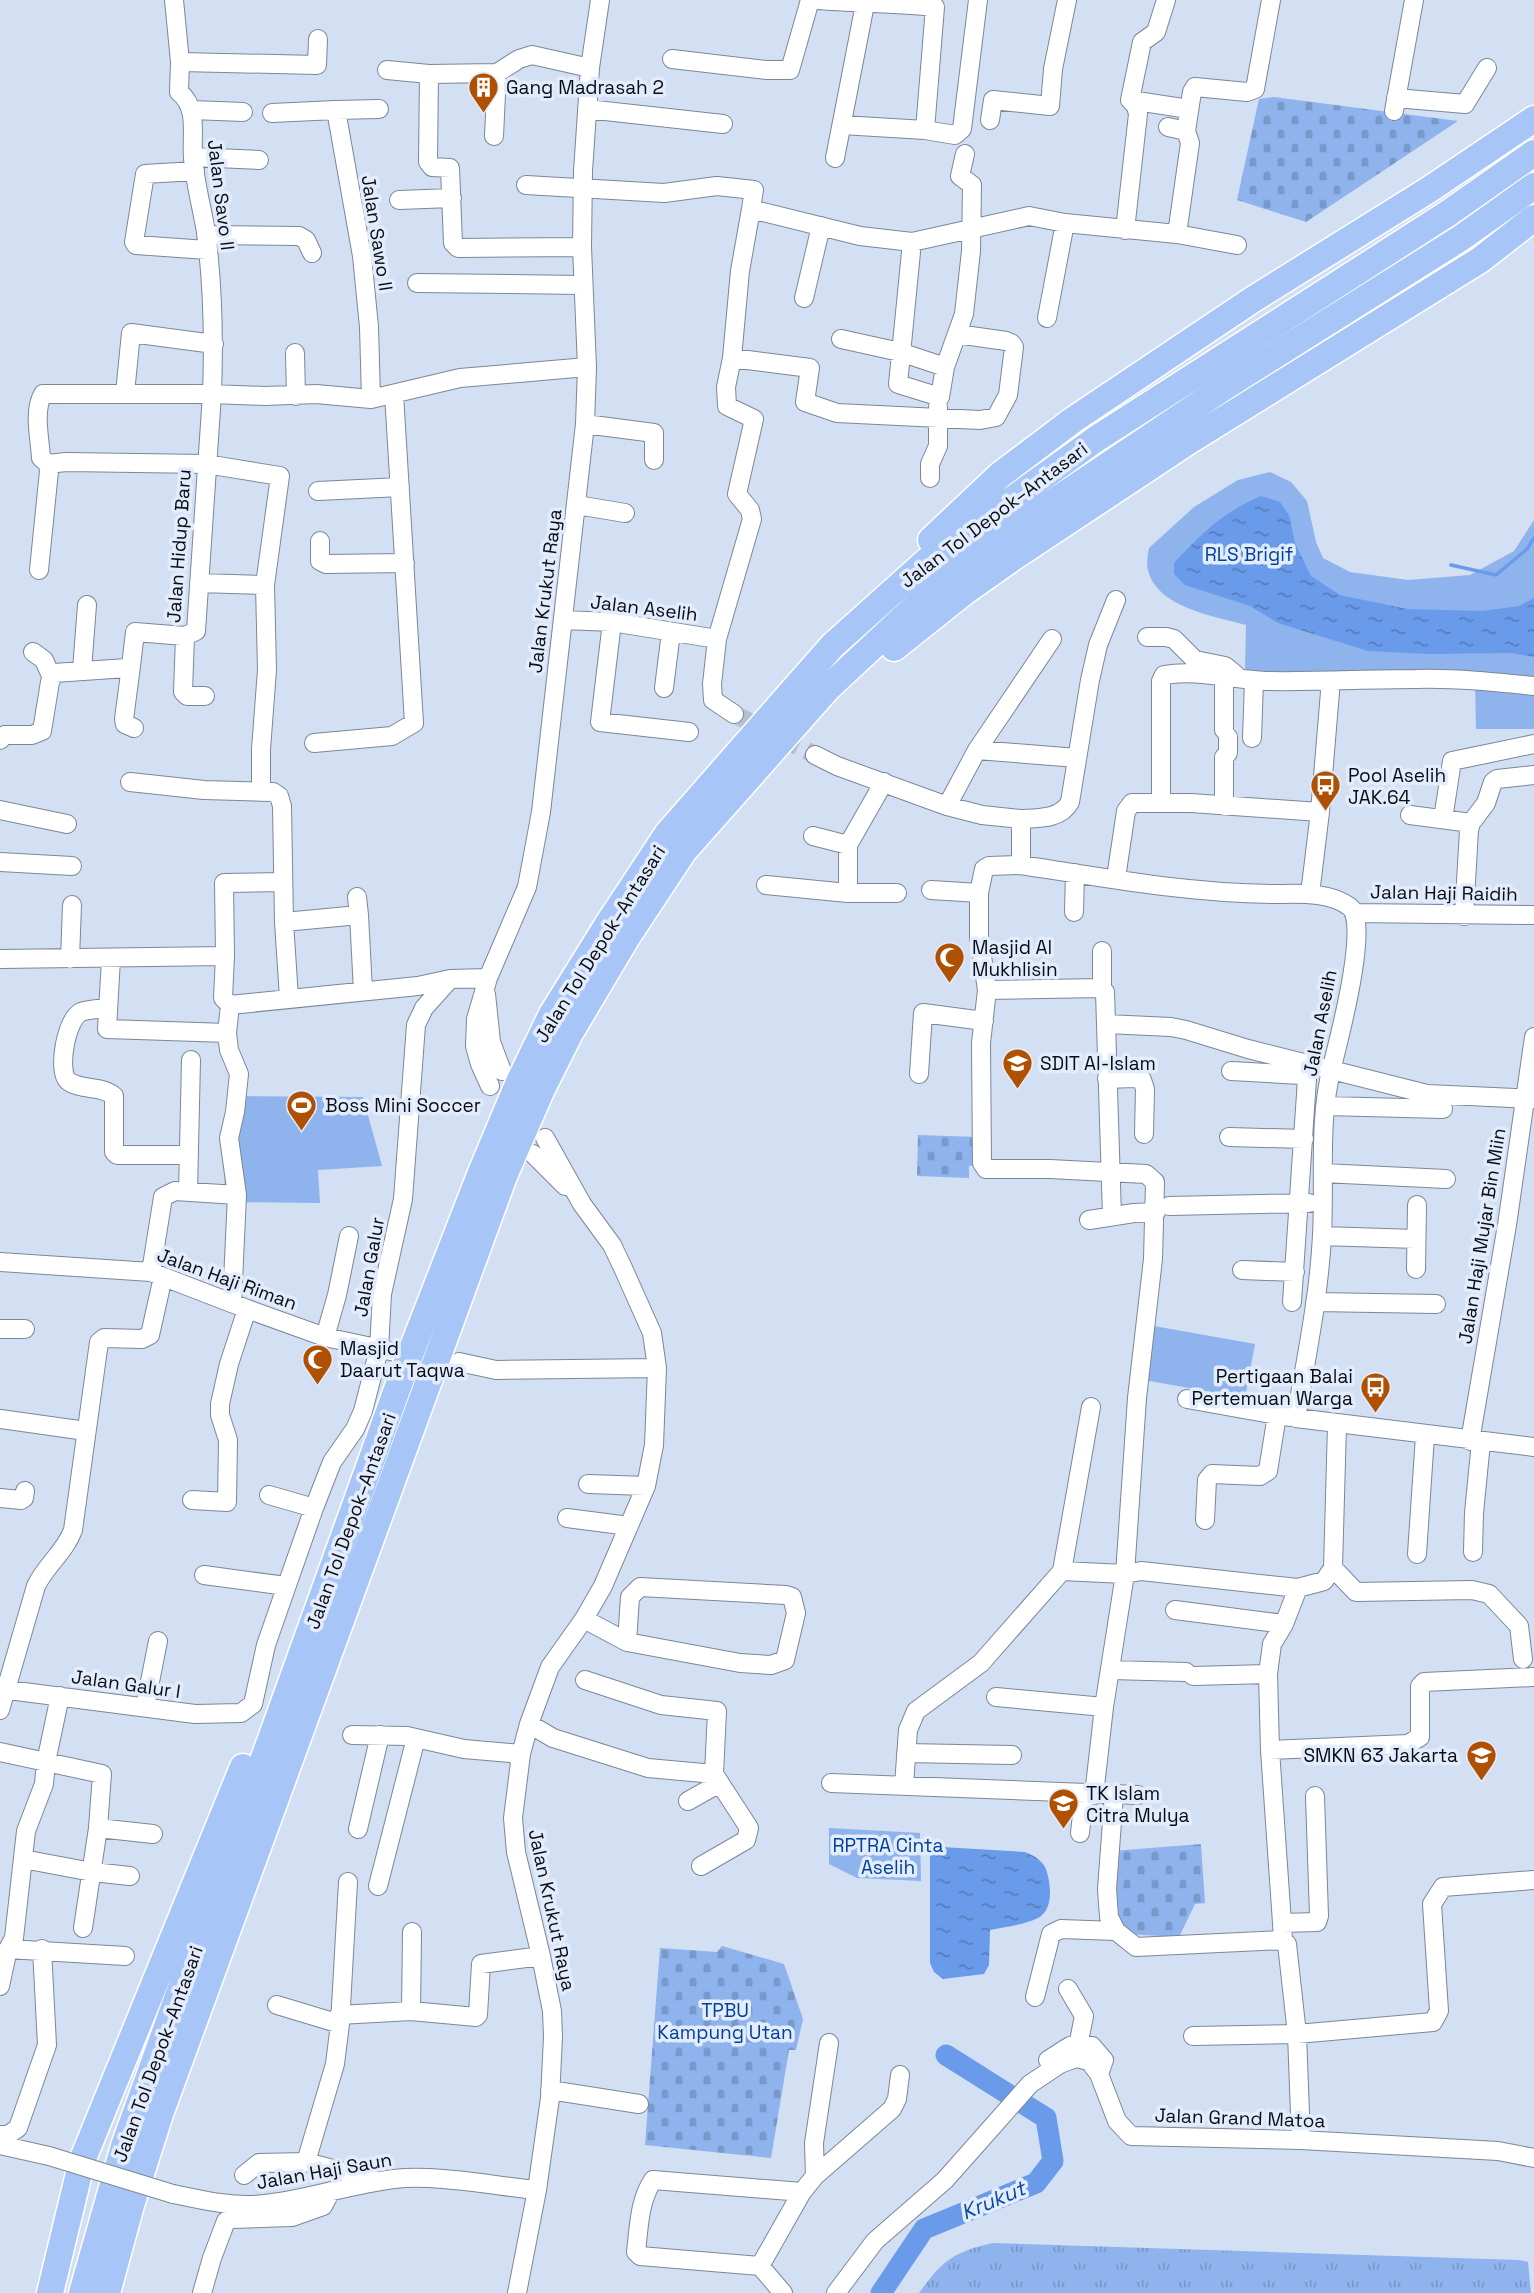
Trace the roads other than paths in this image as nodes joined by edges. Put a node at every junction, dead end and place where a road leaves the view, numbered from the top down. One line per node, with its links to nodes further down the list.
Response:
1 (174, 0): 14 (street, Jalan Savo II)
2 (600, 0): 15 (street, Jalan Krukut Raya)
3 (810, 0): 13 (street)
4 (818, 0): 11 (street)
5 (978, 0): 33 (street)
6 (1067, 0): 29 (street)
7 (1166, 0): 20 (street)
8 (1271, 0): 23 (street)
9 (1414, 0): 16 (street)
10 (904, 2): 11 (street); 33 (street)
11 (865, 4): 31 (street)
12 (318, 39): 14 (street)
13 (671, 59)
14 (180, 62): 24 (street, Jalan Savo II)
15 (590, 68): 18 (street); 22 (street, Jalan Krukut Raya)
16 (1487, 68)
17 (387, 70): 19 (street)
18 (497, 73): 19 (street); 35 (street)
19 (429, 74): 44 (street)
20 (1130, 100): 23 (street); 51 (street)
21 (379, 109): 25 (street)
22 (587, 109): 30 (street); 42 (street, Jalan Krukut Raya)
23 (1189, 109): 34 (street)
24 (192, 110): 26 (street); 40 (street, Jalan Savo II)
25 (336, 110): 27 (street); 75 (street, Jalan Sawo II)
26 (243, 112)
27 (272, 113)
28 (1534, 119): 100 (highway)
29 (990, 120)
30 (723, 124)
31 (842, 125): 33 (street); 38 (street)
32 (1168, 127): 34 (street)
33 (925, 130)
34 (1186, 131): 52 (street)
35 (494, 136)
36 (1534, 153): 100 (highway, Jalan Tol Depok–Antasari)
37 (965, 154): 50 (street)
38 (835, 158)
39 (259, 160): 40 (street)
40 (194, 164): 53 (street, Jalan Savo II); 53 (street)
41 (526, 185): 42 (street)
42 (583, 186): 46 (street); 56 (street, Jalan Krukut Raya)
43 (1534, 186): 109 (highway, Jalan Tol Depok–Antasari)
44 (452, 198): 45 (street); 56 (street)
45 (400, 200)
46 (751, 209): 49 (street); 67 (street)
47 (1534, 218): 109 (highway)
48 (1065, 223): 50 (street); 51 (street); 61 (street)
49 (821, 226): 54 (street); 60 (street)
50 (970, 229): 54 (street); 62 (street)
51 (1125, 230): 52 (street)
52 (1177, 234): 55 (street)
53 (207, 242): 57 (street); 64 (street, Jalan Savo II)
54 (912, 242): 65 (street)
55 (1237, 244)
56 (582, 247): 59 (street, Jalan Krukut Raya)
57 (312, 253)
58 (417, 283): 59 (street)
59 (583, 285): 68 (street, Jalan Krukut Raya)
60 (804, 298)
61 (1047, 318)
62 (957, 334): 69 (street); 76 (street)
63 (841, 339): 65 (street)
64 (214, 344): 70 (street); 71 (street, Jalan Savo II)
65 (900, 352): 69 (street); 74 (street)
66 (295, 353): 73 (street)
67 (732, 358): 76 (street); 98 (street)
68 (587, 367): 72 (street); 77 (street, Jalan Krukut Raya)
69 (945, 367): 74 (street)
70 (125, 393): 71 (street); 79 (street)
71 (209, 394): 73 (street); 80 (street, Jalan Hidup Baru)
72 (394, 394): 75 (street); 82 (street)
73 (296, 396): 75 (street)
74 (940, 397): 76 (street)
75 (370, 399)
76 (937, 418): 81 (street)
77 (585, 424): 78 (street); 84 (street, Jalan Krukut Raya)
78 (654, 460)
79 (48, 464): 80 (street); 88 (street)
80 (206, 464): 89 (street, Jalan Hidup Baru); 90 (street)
81 (930, 478)
82 (400, 487): 83 (street); 87 (street)
83 (318, 491)
84 (577, 505): 85 (street); 93 (street, Jalan Krukut Raya)
85 (625, 513)
86 (320, 541): 87 (street)
87 (405, 563): 116 (street)
88 (39, 570)
89 (199, 583): 90 (street); 96 (street, Jalan Hidup Baru)
90 (265, 585): 124 (street)
91 (1116, 600): 120 (street)
92 (88, 605): 103 (street)
93 (563, 620): 94 (street, Jalan Aselih); 163 (street, Jalan Krukut Raya)
94 (612, 622): 95 (street, Jalan Aselih); 113 (street)
95 (671, 632): 98 (street, Jalan Aselih); 108 (street)
96 (185, 636): 102 (street, Jalan Hidup Baru); 110 (street)
97 (1147, 637): 105 (street)
98 (717, 639): 111 (street, Jalan Aselih)
99 (1052, 639): 118 (street)
100 (832, 646): 252 (highway, Jalan Tol Depok–Antasari)
101 (33, 652): 104 (street)
102 (131, 666): 103 (street); 112 (street, Jalan Hidup Baru)
103 (82, 670): 104 (street)
104 (51, 676): 115 (street)
105 (1239, 678): 106 (street); 114 (street); 125 (street); 127 (street)
106 (1329, 682): 107 (street); 129 (street)
107 (1534, 686)
108 (664, 688)
109 (828, 688): 330 (highway, Jalan Tol Depok–Antasari)
110 (205, 696)
111 (734, 714)
112 (134, 728)
113 (689, 732)
114 (1252, 738)
115 (0, 740)
116 (314, 743)
117 (1534, 744): 132 (street)
118 (977, 750): 120 (street); 126 (street)
119 (816, 755): 123 (street)
120 (1077, 758): 131 (street)
121 (1534, 775): 133 (street)
122 (130, 782): 124 (street)
123 (882, 782): 126 (street); 136 (street)
124 (261, 792): 142 (street)
125 (1161, 803): 127 (street); 141 (street)
126 (947, 806): 131 (street)
127 (1224, 806): 129 (street)
128 (0, 810): 134 (street)
129 (1320, 812): 148 (street)
130 (1410, 815): 132 (street)
131 (1021, 819): 138 (street)
132 (1443, 819): 133 (street)
133 (1471, 823): 155 (street)
134 (67, 824)
135 (813, 836): 136 (street)
136 (848, 845): 145 (street)
137 (0, 862): 139 (street)
138 (1021, 865): 140 (street); 147 (street)
139 (72, 866)
140 (1075, 873): 141 (street); 151 (street)
141 (1116, 878): 148 (street)
142 (283, 882): 156 (street); 158 (street)
143 (766, 885): 145 (street)
144 (932, 890): 147 (street)
145 (848, 893): 146 (street)
146 (897, 893)
147 (979, 893): 165 (street)
148 (1310, 894): 152 (street)
149 (357, 897): 153 (street)
150 (72, 905): 160 (street)
151 (1074, 912)
152 (1354, 913): 155 (street, Jalan Haji Raidih); 175 (street, Jalan Aselih)
153 (359, 915): 156 (street); 166 (street)
154 (1534, 915): 155 (street, Jalan Haji Raidih)
155 (1464, 916)
156 (284, 922): 167 (street)
157 (1102, 951): 164 (street)
158 (225, 956): 161 (street); 168 (street)
159 (0, 959): 160 (street)
160 (70, 959): 161 (street)
161 (111, 959): 169 (street)
162 (450, 979): 163 (street); 166 (street); 217 (street, Jalan Galur)
163 (487, 984): 176 (street, Jalan Krukut Raya); 180 (street, Jalan Krukut Raya)
164 (1101, 989): 165 (street); 171 (street)
165 (987, 990): 170 (street)
166 (363, 991): 167 (street)
167 (289, 998): 168 (street)
168 (230, 1004): 172 (street)
169 (108, 1008): 172 (street); 189 (street)
170 (984, 1021): 178 (street); 190 (street)
171 (1106, 1024): 175 (street); 179 (street)
172 (227, 1033): 194 (street)
173 (1534, 1037): 181 (street, Jalan Haji Mujar Bin Miin)
174 (191, 1060): 189 (street)
175 (1331, 1070): 181 (street); 182 (street, Jalan Aselih)
176 (502, 1071)
177 (1231, 1071): 187 (street)
178 (919, 1074)
179 (1107, 1079): 184 (street); 190 (street)
180 (490, 1086)
181 (1529, 1099): 228 (street, Jalan Haji Mujar Bin Miin)
182 (1326, 1106): 183 (street); 191 (street, Jalan Aselih)
183 (1443, 1109)
184 (1144, 1134)
185 (1229, 1137): 187 (street)
186 (545, 1138): 197 (street, Jalan Krukut Raya)
187 (1304, 1139): 195 (street)
188 (533, 1154): 197 (street, Jalan Krukut Raya)
189 (189, 1155): 193 (street)
190 (1112, 1171): 199 (street); 200 (street)
191 (1323, 1173): 192 (street); 196 (street, Jalan Aselih)
192 (1446, 1179)
193 (188, 1192): 194 (street); 209 (street)
194 (237, 1195): 213 (street)
195 (1299, 1202): 196 (street); 199 (street); 208 (street)
196 (1322, 1203): 203 (street, Jalan Aselih)
197 (582, 1204): 219 (street, Jalan Krukut Raya)
198 (1417, 1205): 204 (street)
199 (1160, 1208): 200 (street); 244 (street)
200 (1112, 1216): 201 (street)
201 (1089, 1220)
202 (349, 1236): 216 (street)
203 (1322, 1236): 204 (street); 211 (street, Jalan Aselih)
204 (1416, 1239): 207 (street)
205 (0, 1262): 209 (street, Jalan Haji Riman)
206 (1242, 1269): 208 (street)
207 (1416, 1269)
208 (1295, 1272): 210 (street)
209 (157, 1274): 213 (street, Jalan Haji Riman); 226 (street)
210 (1292, 1302)
211 (1315, 1302): 212 (street); 223 (street, Jalan Aselih)
212 (1436, 1304)
213 (239, 1306): 216 (street, Jalan Haji Riman); 235 (street)
214 (0, 1329): 215 (street)
215 (25, 1329)
216 (325, 1337): 217 (street, Jalan Haji Riman)
217 (387, 1351): 236 (street, Jalan Galur)
218 (459, 1362): 219 (street)
219 (657, 1367): 231 (street, Jalan Krukut Raya)
220 (1187, 1399): 222 (street)
221 (1091, 1407): 243 (street)
222 (1277, 1415): 223 (street); 238 (street)
223 (1296, 1418): 225 (street)
224 (0, 1419): 226 (street)
225 (1337, 1425): 227 (street); 242 (street)
226 (86, 1431): 260 (street)
227 (1425, 1436): 228 (street); 241 (street)
228 (1475, 1442): 229 (street); 240 (street, Jalan Haji Mujar Bin Miin)
229 (1534, 1447)
230 (589, 1483): 231 (street)
231 (646, 1486): 239 (street, Jalan Krukut Raya)
232 (25, 1490): 234 (street)
233 (269, 1495): 236 (street)
234 (0, 1498)
235 (192, 1500)
236 (314, 1508): 248 (street, Jalan Galur)
237 (567, 1518): 239 (street)
238 (1205, 1520)
239 (629, 1526): 250 (street, Jalan Krukut Raya)
240 (1474, 1552)
241 (1417, 1554)
242 (1333, 1568): 246 (street); 255 (street)
243 (1062, 1571): 244 (street); 273 (street)
244 (1125, 1574): 246 (street); 256 (street)
245 (204, 1575): 248 (street)
246 (1298, 1588): 251 (street)
247 (226, 1590): 248 (street)
248 (284, 1592): 266 (street, Jalan Galur)
249 (1175, 1610): 251 (street)
250 (584, 1619): 254 (street); 267 (street, Jalan Krukut Raya)
251 (1284, 1624): 257 (street)
252 (308, 1640): 332 (highway); 333 (highway, Jalan Tol Depok–Antasari)
253 (158, 1641): 263 (street)
254 (627, 1642): 254 (street)
255 (1522, 1659)
256 (1110, 1670): 257 (street); 264 (street)
257 (1268, 1674): 271 (street)
258 (1534, 1677): 271 (street)
259 (584, 1680): 277 (street)
260 (3, 1689): 261 (street, Jalan Galur I); 265 (street)
261 (60, 1696): 263 (street, Jalan Galur I); 276 (street)
262 (996, 1697): 264 (street)
263 (145, 1707): 266 (street, Jalan Galur I)
264 (1104, 1707): 280 (street)
265 (0, 1710)
266 (241, 1713)
267 (528, 1724): 274 (street, Jalan Krukut Raya); 277 (street)
268 (352, 1735): 269 (street)
269 (380, 1735): 270 (street); 286 (street)
270 (416, 1738): 274 (street); 295 (street)
271 (1270, 1751): 299 (street)
272 (0, 1752): 276 (street)
273 (906, 1753): 275 (street); 279 (street)
274 (521, 1754): 303 (street, Jalan Krukut Raya)
275 (1012, 1755)
276 (46, 1762): 285 (street); 289 (street)
277 (717, 1779): 284 (street); 290 (street)
278 (831, 1783): 279 (street)
279 (904, 1785): 280 (street)
280 (1089, 1795): 281 (street); 287 (street)
281 (1114, 1795): 282 (street); 297 (street)
282 (1138, 1795)
283 (1315, 1796): 299 (street)
284 (688, 1801)
285 (98, 1828): 288 (street); 291 (street)
286 (358, 1829)
287 (1080, 1833)
288 (153, 1834)
289 (23, 1859): 291 (street); 300 (street)
290 (701, 1866)
291 (92, 1872): 292 (street); 296 (street)
292 (130, 1876)
293 (1534, 1880): 310 (street)
294 (348, 1882): 309 (street)
295 (377, 1886)
296 (83, 1928)
297 (1116, 1931): 299 (street); 306 (street)
298 (412, 1932): 308 (street)
299 (1283, 1932): 310 (street)
300 (8, 1949): 301 (street); 304 (street)
301 (41, 1949): 302 (street); 319 (street)
302 (125, 1956)
303 (541, 1956): 308 (street); 317 (street, Jalan Krukut Raya)
304 (0, 1986)
305 (1068, 1989): 313 (street)
306 (1035, 1997)
307 (277, 2005): 309 (street)
308 (411, 2011): 309 (street)
309 (340, 2019): 323 (street)
310 (1297, 2034): 311 (street); 320 (street)
311 (1192, 2036)
312 (830, 2043): 325 (street)
313 (1078, 2046): 314 (street, Jalan Grand Matoa); 316 (street)
314 (1099, 2074): 316 (street); 320 (street, Jalan Grand Matoa)
315 (900, 2075): 325 (street)
316 (1030, 2084): 339 (street)
317 (550, 2090): 318 (street); 327 (street, Jalan Krukut Raya)
318 (639, 2104)
319 (0, 2135)
320 (1301, 2140): 322 (street, Jalan Grand Matoa)
321 (0, 2145): 328 (street, Jalan Haji Saun, bridge)
322 (1534, 2158)
323 (306, 2162): 324 (street); 326 (street)
324 (244, 2175)
325 (815, 2176): 329 (street)
326 (381, 2181): 327 (street, Jalan Haji Saun); 328 (street, Jalan Haji Saun)
327 (537, 2190): 337 (street, Jalan Krukut Raya)
328 (331, 2191): 336 (street)
329 (802, 2192): 331 (street); 331 (street)
330 (131, 2205): 334 (highway, Jalan Tol Depok–Antasari); 335 (highway)
331 (760, 2266): 338 (street)
332 (50, 2293)
333 (82, 2293)
334 (107, 2293)
335 (123, 2293)
336 (202, 2293)
337 (517, 2293)
338 (783, 2293)
339 (836, 2293)

